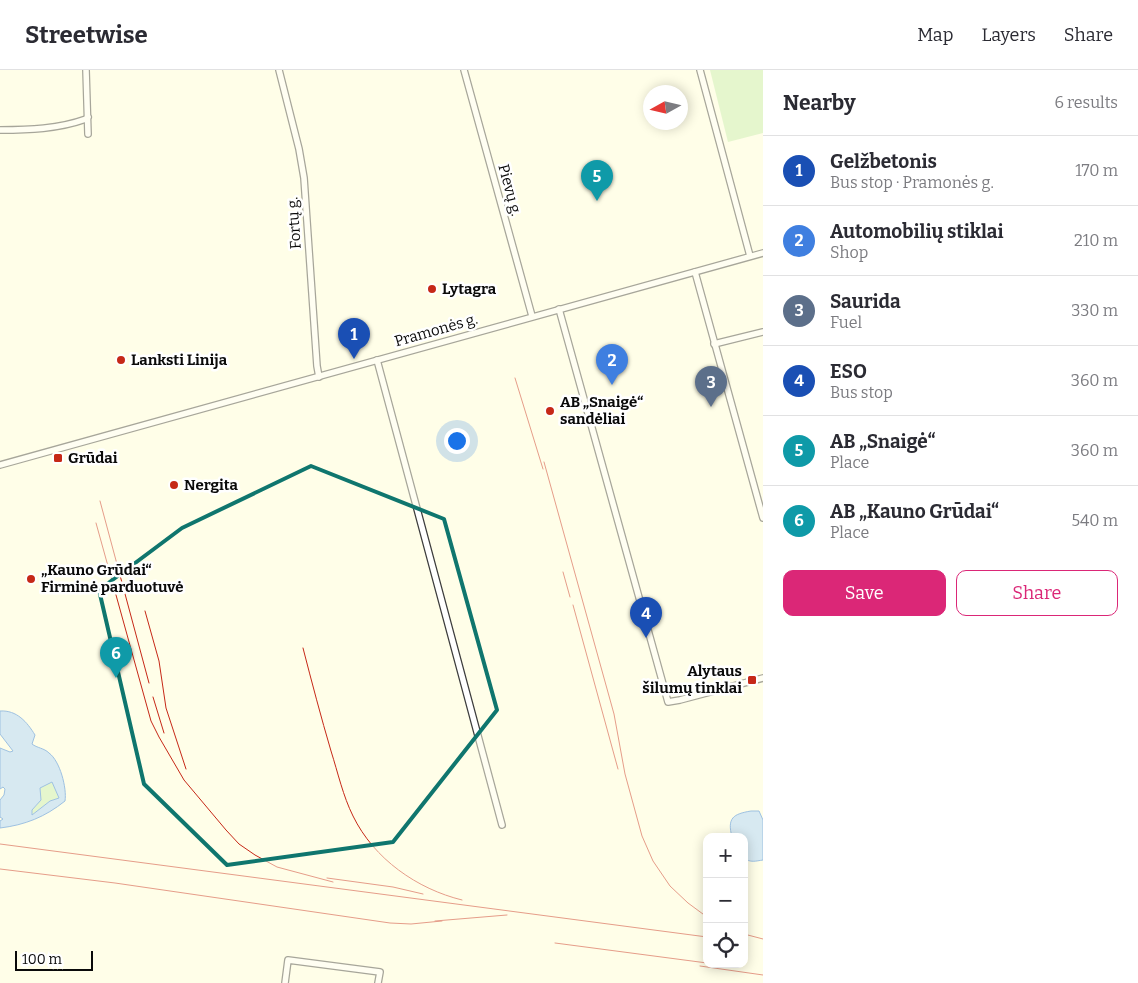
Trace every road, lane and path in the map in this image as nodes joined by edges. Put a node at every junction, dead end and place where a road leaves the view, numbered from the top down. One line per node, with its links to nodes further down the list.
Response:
1 (86, 70): 5 (street)
2 (279, 70): 16 (street, Fortų g.)
3 (464, 70): 12 (street, Pievų g.)
4 (700, 70): 9 (street)
5 (88, 117): 6 (street); 7 (street)
6 (0, 130)
7 (88, 134)
8 (763, 253): 9 (street, Pramonės g.)
9 (750, 256): 10 (street, Pramonės g.)
10 (695, 272): 11 (street, Pramonės g.); 14 (street)
11 (559, 309): 12 (street, Pramonės g.); 19 (street)
12 (532, 316): 15 (street, Pramonės g.)
13 (763, 332): 14 (street)
14 (714, 344): 18 (street)
15 (377, 360): 16 (street, Pramonės g.); 20 (street)
16 (319, 377): 17 (street, Pramonės g.)
17 (0, 465)
18 (763, 518)
19 (763, 678)
20 (502, 826)
21 (285, 983): 22 (street)
22 (378, 983)

